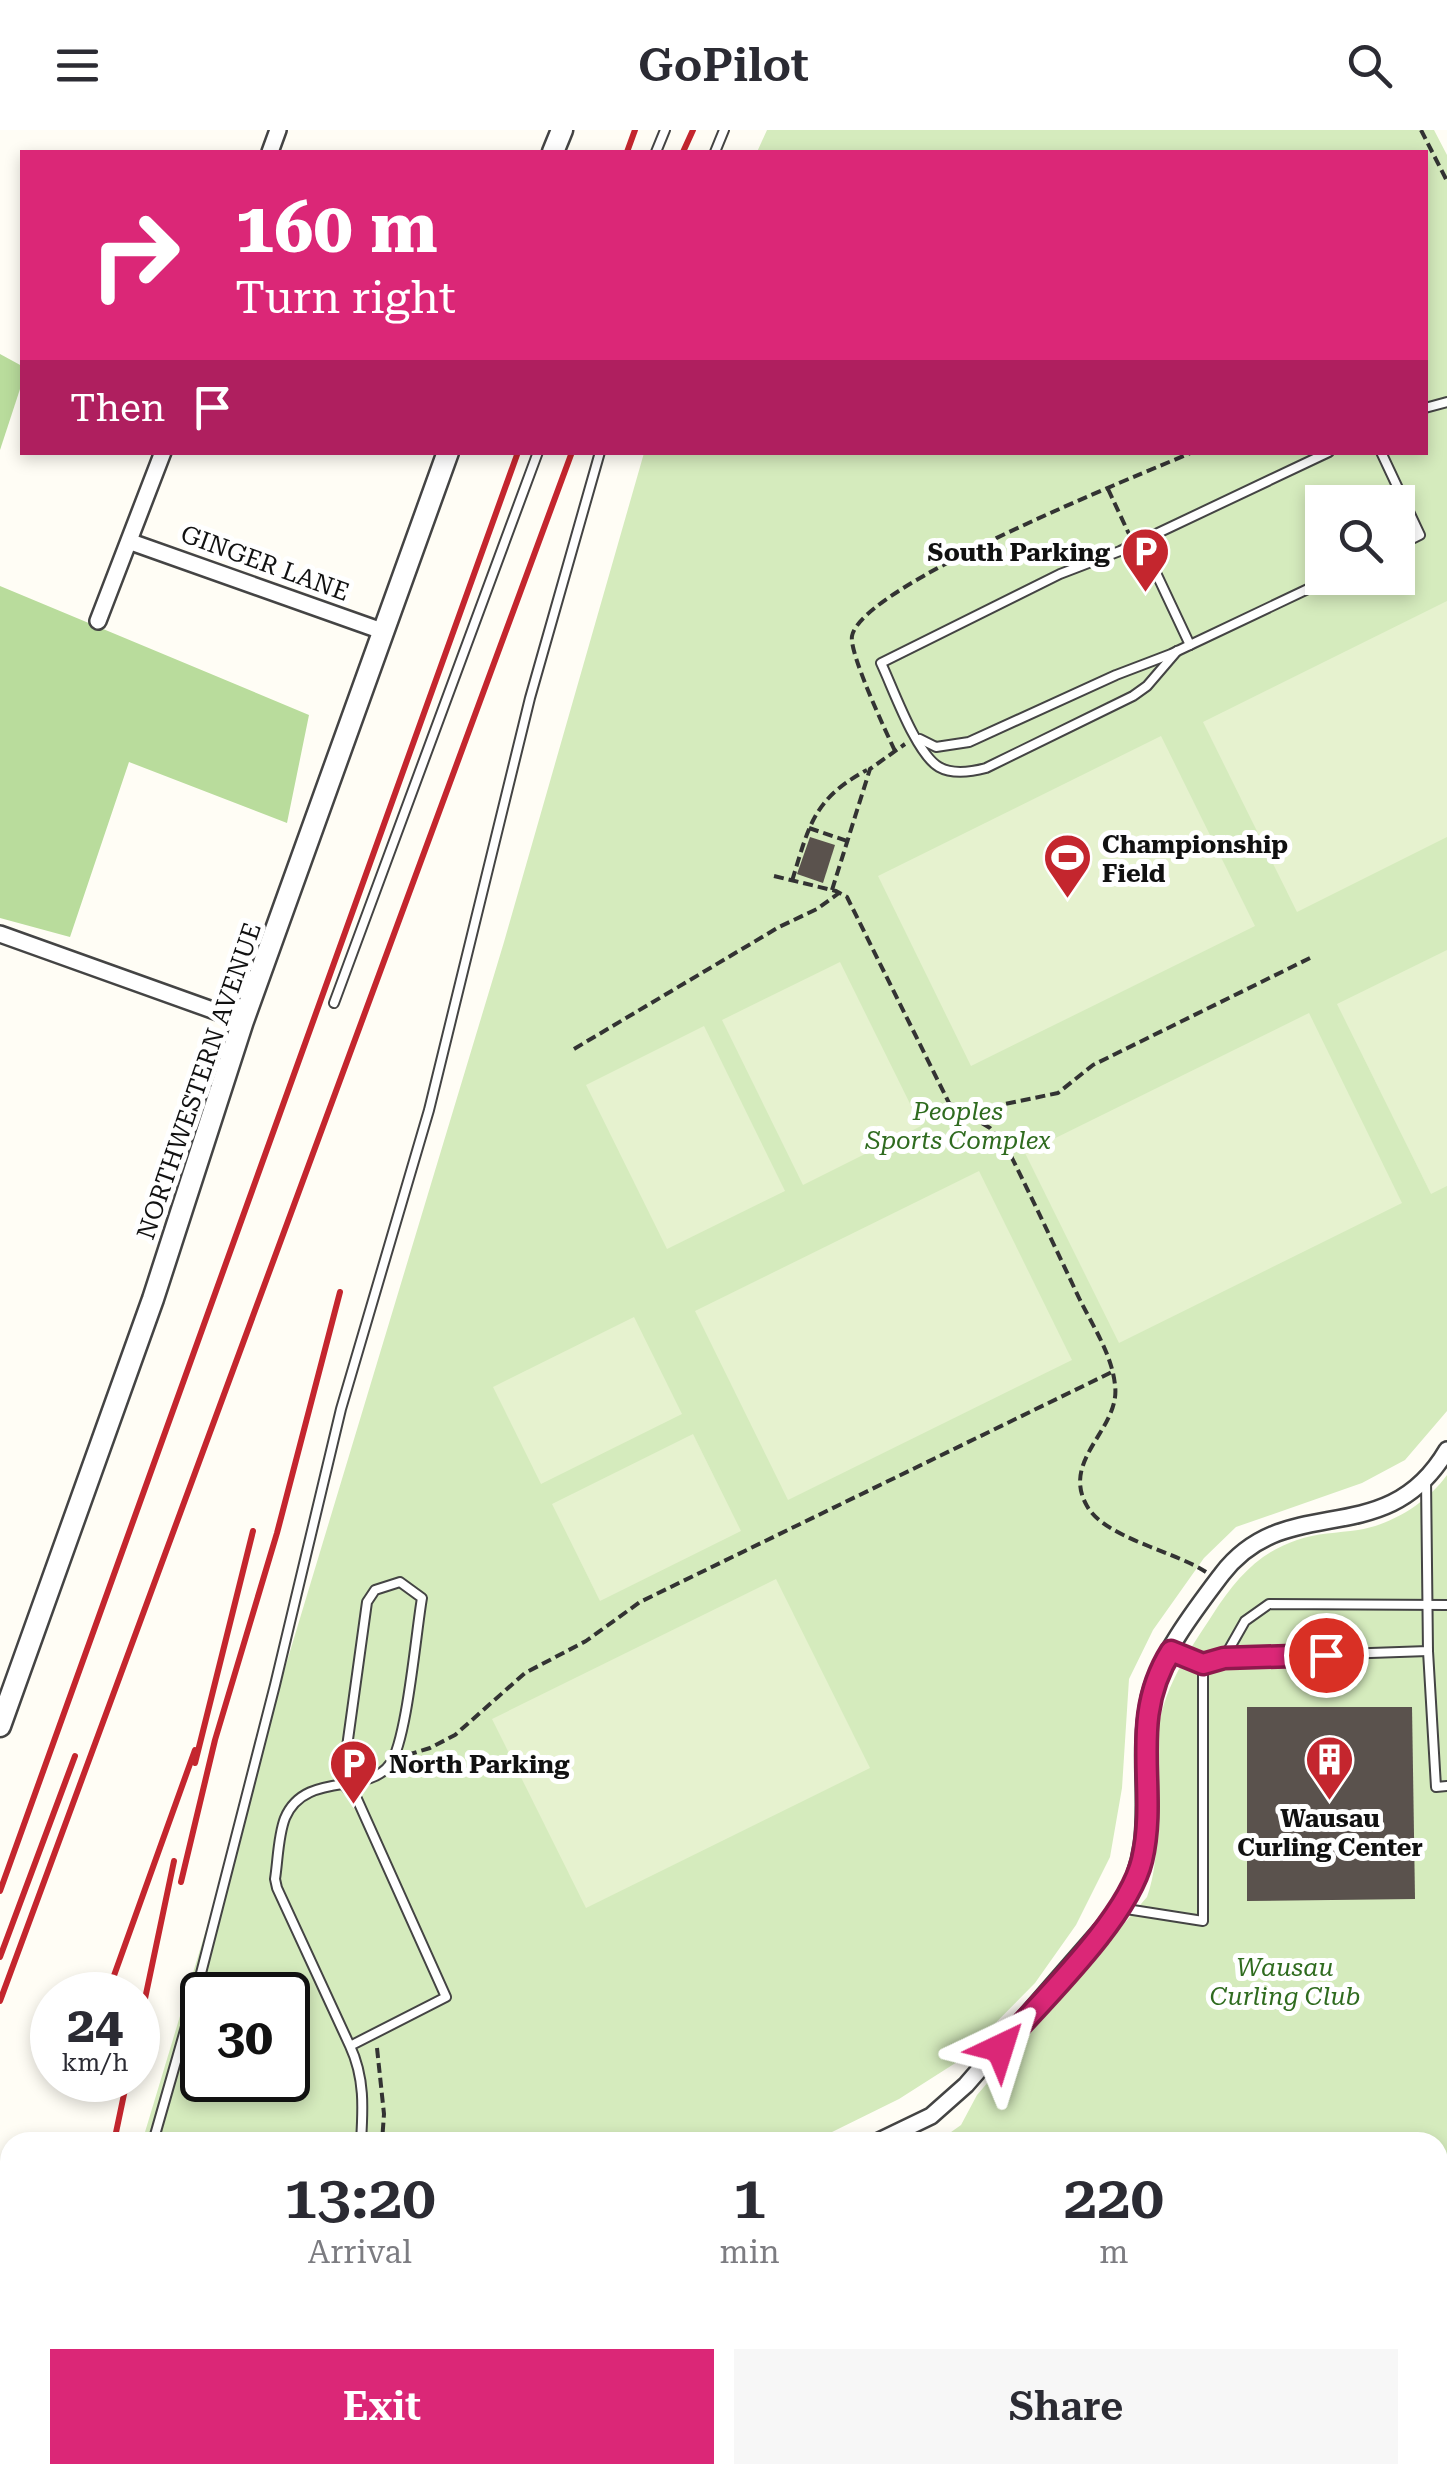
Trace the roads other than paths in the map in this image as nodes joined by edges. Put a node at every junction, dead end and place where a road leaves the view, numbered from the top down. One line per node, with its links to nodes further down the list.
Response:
1 (162, 455): 8 (street)
2 (447, 455): 12 (street, NORTHWESTERN AVENUE)
3 (537, 455): 17 (lane)
4 (599, 455): 32 (lane)
5 (1323, 455): 9 (lane)
6 (1382, 455): 7 (lane)
7 (1397, 485)
8 (131, 542): 11 (street); 12 (street, GINGER LANE)
9 (1138, 543): 13 (lane); 15 (lane)
10 (1305, 591): 13 (lane)
11 (98, 621)
12 (382, 632): 18 (street, NORTHWESTERN AVENUE)
13 (1190, 646): 14 (lane)
14 (1177, 651): 15 (lane); 15 (lane)
15 (916, 737)
16 (0, 933): 18 (street)
17 (334, 1003)
18 (243, 1021): 27 (street, NORTHWESTERN AVENUE)
19 (1447, 1450): 20 (street)
20 (1426, 1479): 21 (lane); 23 (street)
21 (1427, 1605): 22 (lane); 24 (lane); 25 (lane)
22 (1447, 1605)
23 (1171, 1651): 26 (lane); 30 (street)
24 (1428, 1652): 25 (lane); 29 (lane)
25 (1224, 1658): 26 (lane)
26 (1203, 1664): 30 (lane)
27 (0, 1726)
28 (342, 1783): 28 (lane); 31 (lane); 31 (lane)
29 (1447, 1786)
30 (1120, 1908): 34 (street)
31 (350, 2046): 33 (lane)
32 (156, 2132)
33 (362, 2132)
34 (900, 2132)

